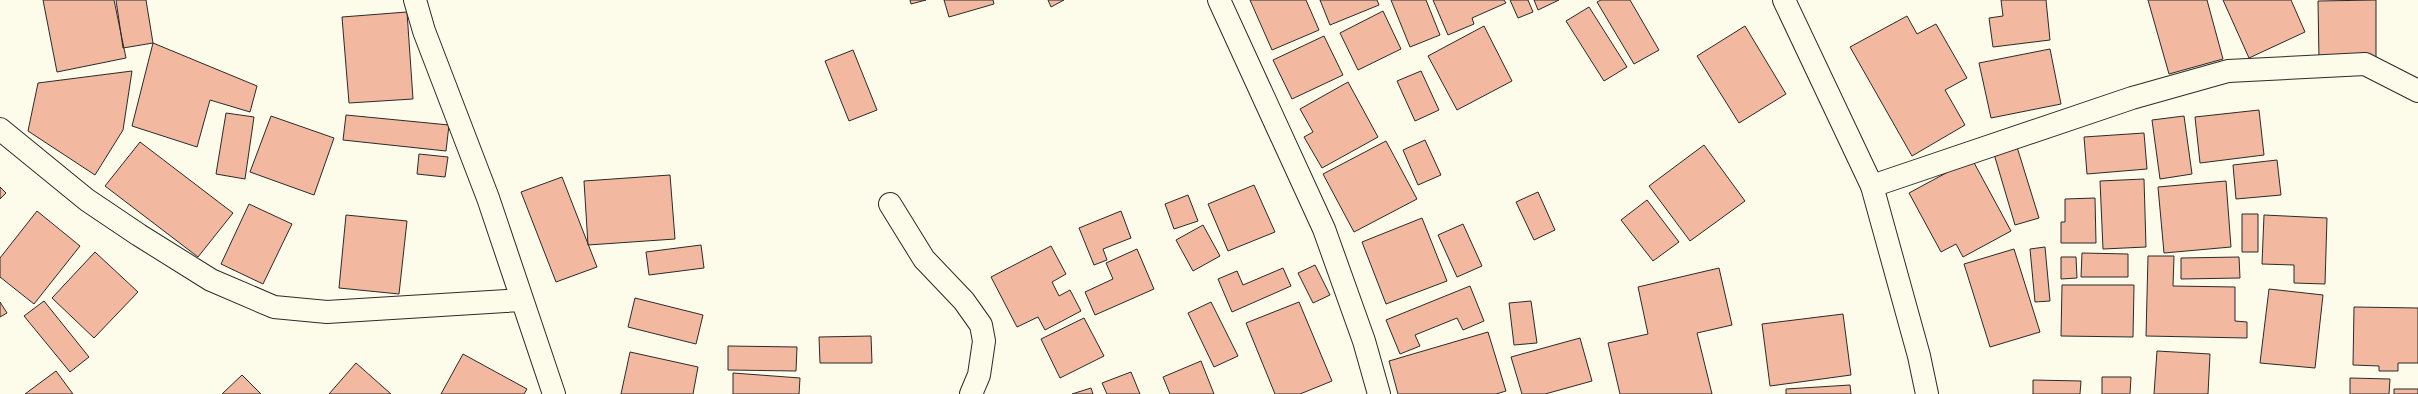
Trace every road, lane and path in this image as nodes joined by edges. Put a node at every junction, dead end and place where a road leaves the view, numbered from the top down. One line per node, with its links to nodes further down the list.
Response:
1 (415, 0): 8 (street)
2 (1219, 0): 11 (street)
3 (1784, 0): 6 (street)
4 (2418, 91): 6 (street)
5 (0, 129): 8 (street)
6 (1872, 186): 12 (street)
7 (890, 204): 10 (street)
8 (521, 300): 9 (street)
9 (554, 394)
10 (971, 394)
11 (1379, 394)
12 (1927, 394)

